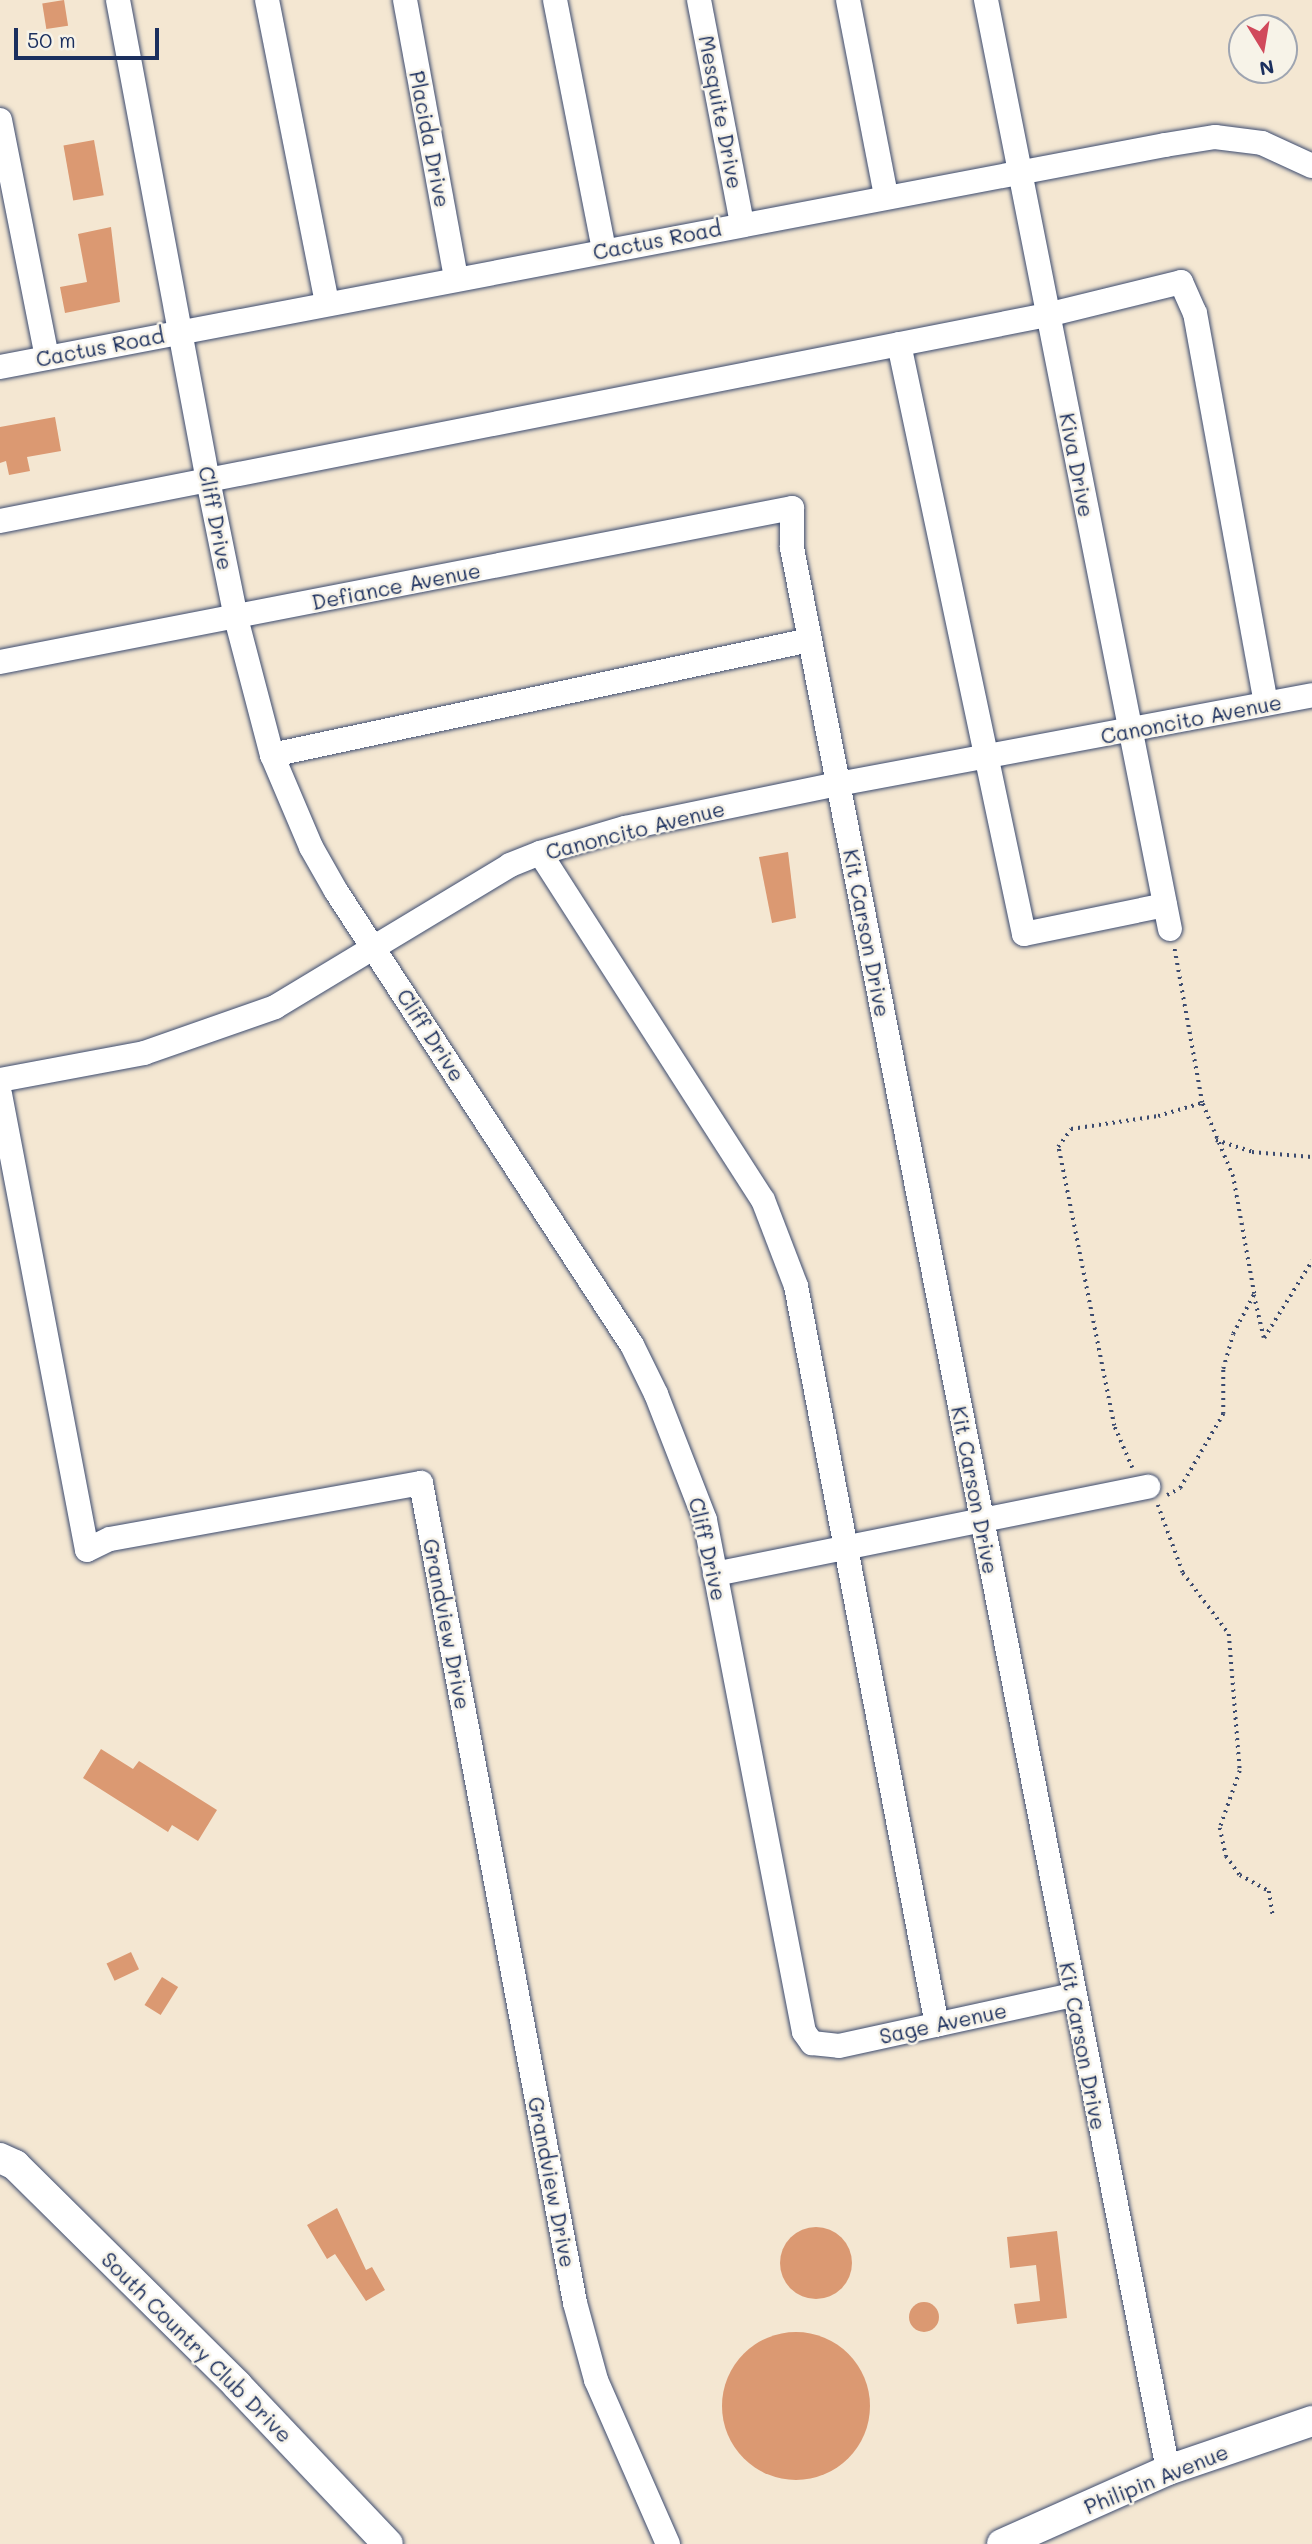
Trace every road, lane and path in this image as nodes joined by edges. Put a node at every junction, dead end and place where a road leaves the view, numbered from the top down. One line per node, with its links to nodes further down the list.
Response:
1 (118, 0): 17 (street, Cliff Drive)
2 (267, 0): 15 (street)
3 (404, 0): 14 (street, Placida Drive)
4 (555, 0): 13 (street)
5 (699, 0): 12 (street, Mesquite Drive)
6 (848, 0): 11 (street)
7 (986, 0): 10 (street, Kiva Drive)
8 (0, 120): 19 (street)
9 (1312, 166): 10 (street, Cactus Road)
10 (1019, 171): 11 (street, Cactus Road); 16 (street, Kiva Drive)
11 (886, 195): 12 (street, Cactus Road)
12 (742, 224): 13 (street, Cactus Road)
13 (604, 250): 14 (street, Cactus Road)
14 (456, 278): 15 (street, Cactus Road)
15 (327, 302): 17 (street, Cactus Road)
16 (1047, 315): 18 (street); 28 (street); 29 (street, Kiva Drive)
17 (181, 331): 19 (street, Cactus Road); 21 (street, Cliff Drive)
18 (899, 344): 21 (street); 31 (street)
19 (47, 357): 20 (street, Cactus Road)
20 (0, 367)
21 (208, 480): 23 (street); 24 (street, Cliff Drive)
22 (792, 508): 24 (street, Defiance Avenue); 25 (street, Kit Carson Drive)
23 (0, 521)
24 (236, 618): 26 (street, Defiance Avenue); 30 (street, Cliff Drive)
25 (810, 640): 30 (street); 32 (street, Kit Carson Drive)
26 (0, 662)
27 (1312, 695): 28 (street, Canoncito Avenue)
28 (1266, 704): 29 (street, Canoncito Avenue)
29 (1129, 731): 31 (street, Canoncito Avenue); 34 (street, Kiva Drive)
30 (272, 755): 36 (street, Cliff Drive)
31 (985, 760): 32 (street, Canoncito Avenue); 34 (street)
32 (838, 784): 33 (street, Canoncito Avenue); 45 (street, Kit Carson Drive)
33 (540, 853): 36 (street, Canoncito Avenue); 46 (street)
34 (1165, 905): 35 (street, Kiva Drive)
35 (1170, 929): 39 (path)
36 (373, 946): 37 (street, Canoncito Avenue); 47 (street, Cliff Drive)
37 (0, 1080)
38 (0, 1094): 56 (street, Grandview Drive)
39 (1202, 1103): 40 (path); 44 (path)
40 (1216, 1140): 41 (path); 43 (path)
41 (1312, 1157)
42 (1312, 1261): 43 (path)
43 (1254, 1294): 48 (path)
44 (1147, 1487): 45 (street)
45 (980, 1520): 46 (street); 49 (street, Kit Carson Drive)
46 (844, 1548): 47 (street); 50 (street)
47 (715, 1574): 51 (street, Cliff Drive)
48 (1273, 1916)
49 (1073, 1995): 50 (street, Sage Avenue); 54 (street, Kit Carson Drive)
50 (937, 2025): 51 (street, Sage Avenue)
51 (812, 2043)
52 (0, 2158): 55 (main road, South Country Club Drive)
53 (1312, 2421): 54 (main road, Philipin Avenue)
54 (1168, 2470): 57 (main road, Philipin Avenue)
55 (388, 2544)
56 (668, 2544)
57 (1002, 2544)

